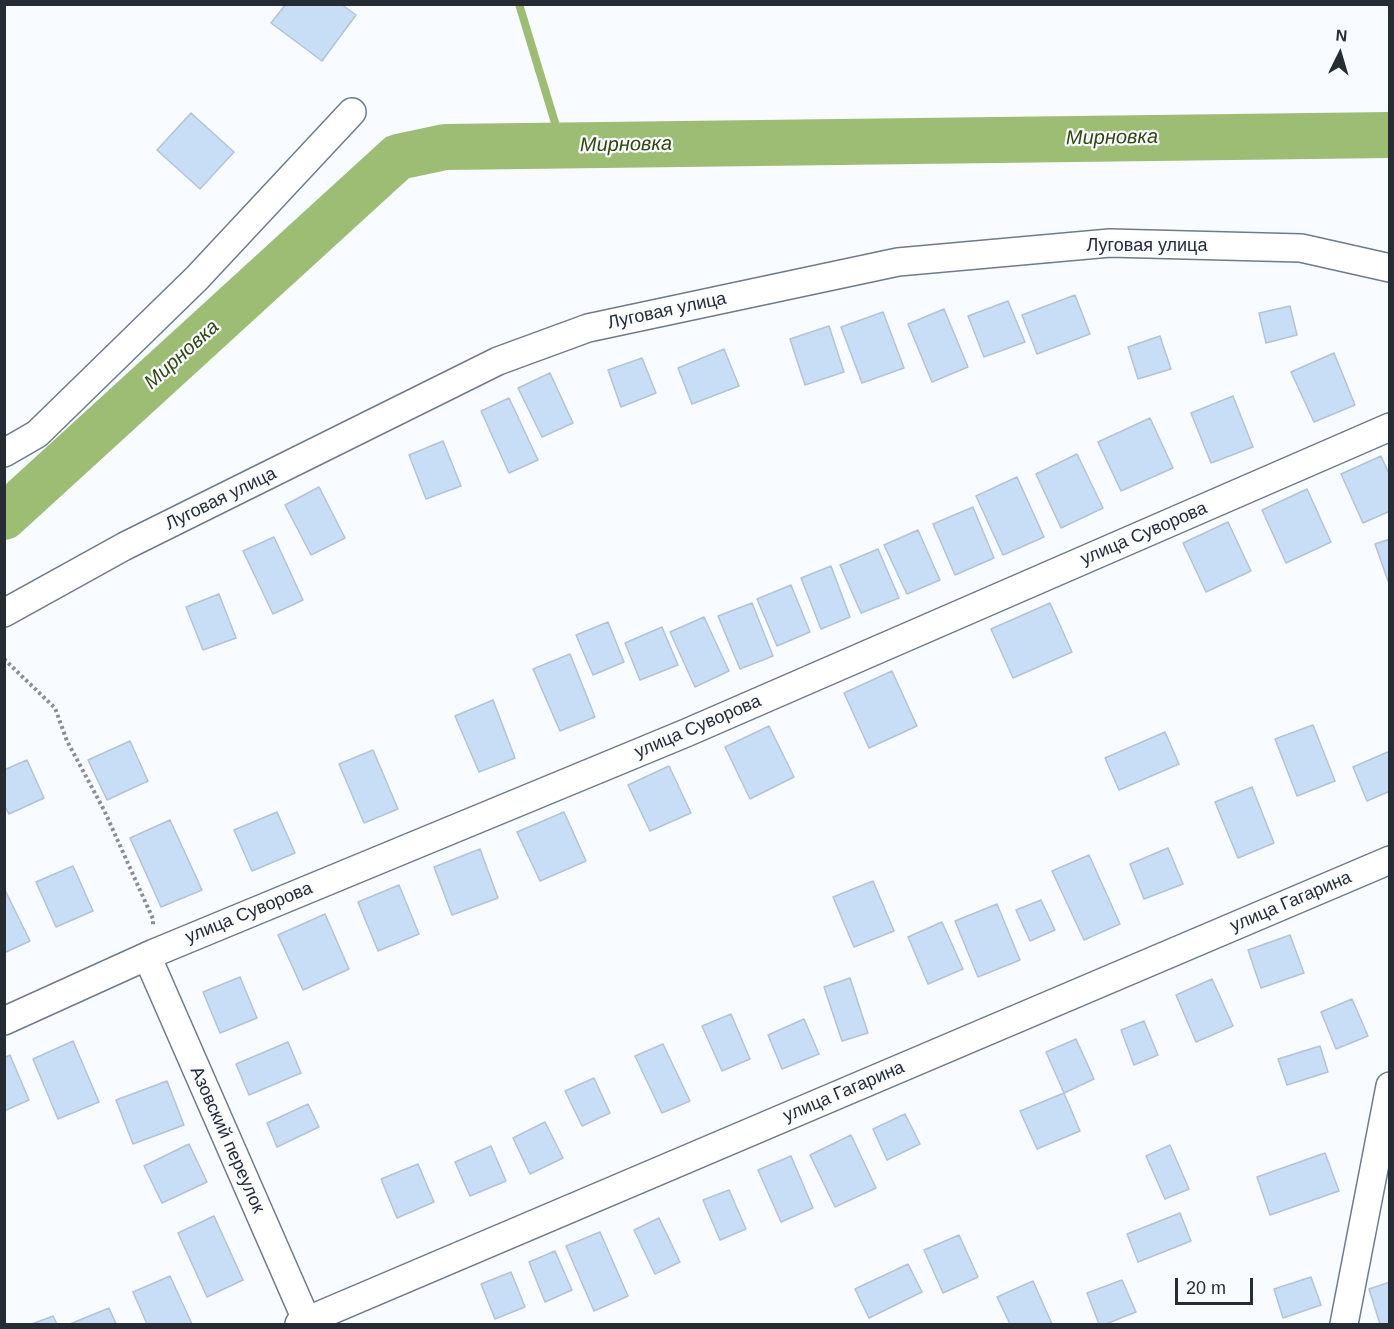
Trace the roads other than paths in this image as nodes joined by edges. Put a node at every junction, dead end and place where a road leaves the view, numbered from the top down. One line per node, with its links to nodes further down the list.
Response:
1 (352, 112): 4 (street)
2 (1389, 268): 5 (street, Луговая улица)
3 (1389, 427): 7 (street, улица Суворова)
4 (4, 453)
5 (4, 613)
6 (1389, 860): 10 (street, улица Гагарина)
7 (150, 954): 8 (street, улица Суворова); 10 (street, Азовский переулок)
8 (4, 1020)
9 (1389, 1086): 11 (street)
10 (305, 1324)
11 (1344, 1324)

